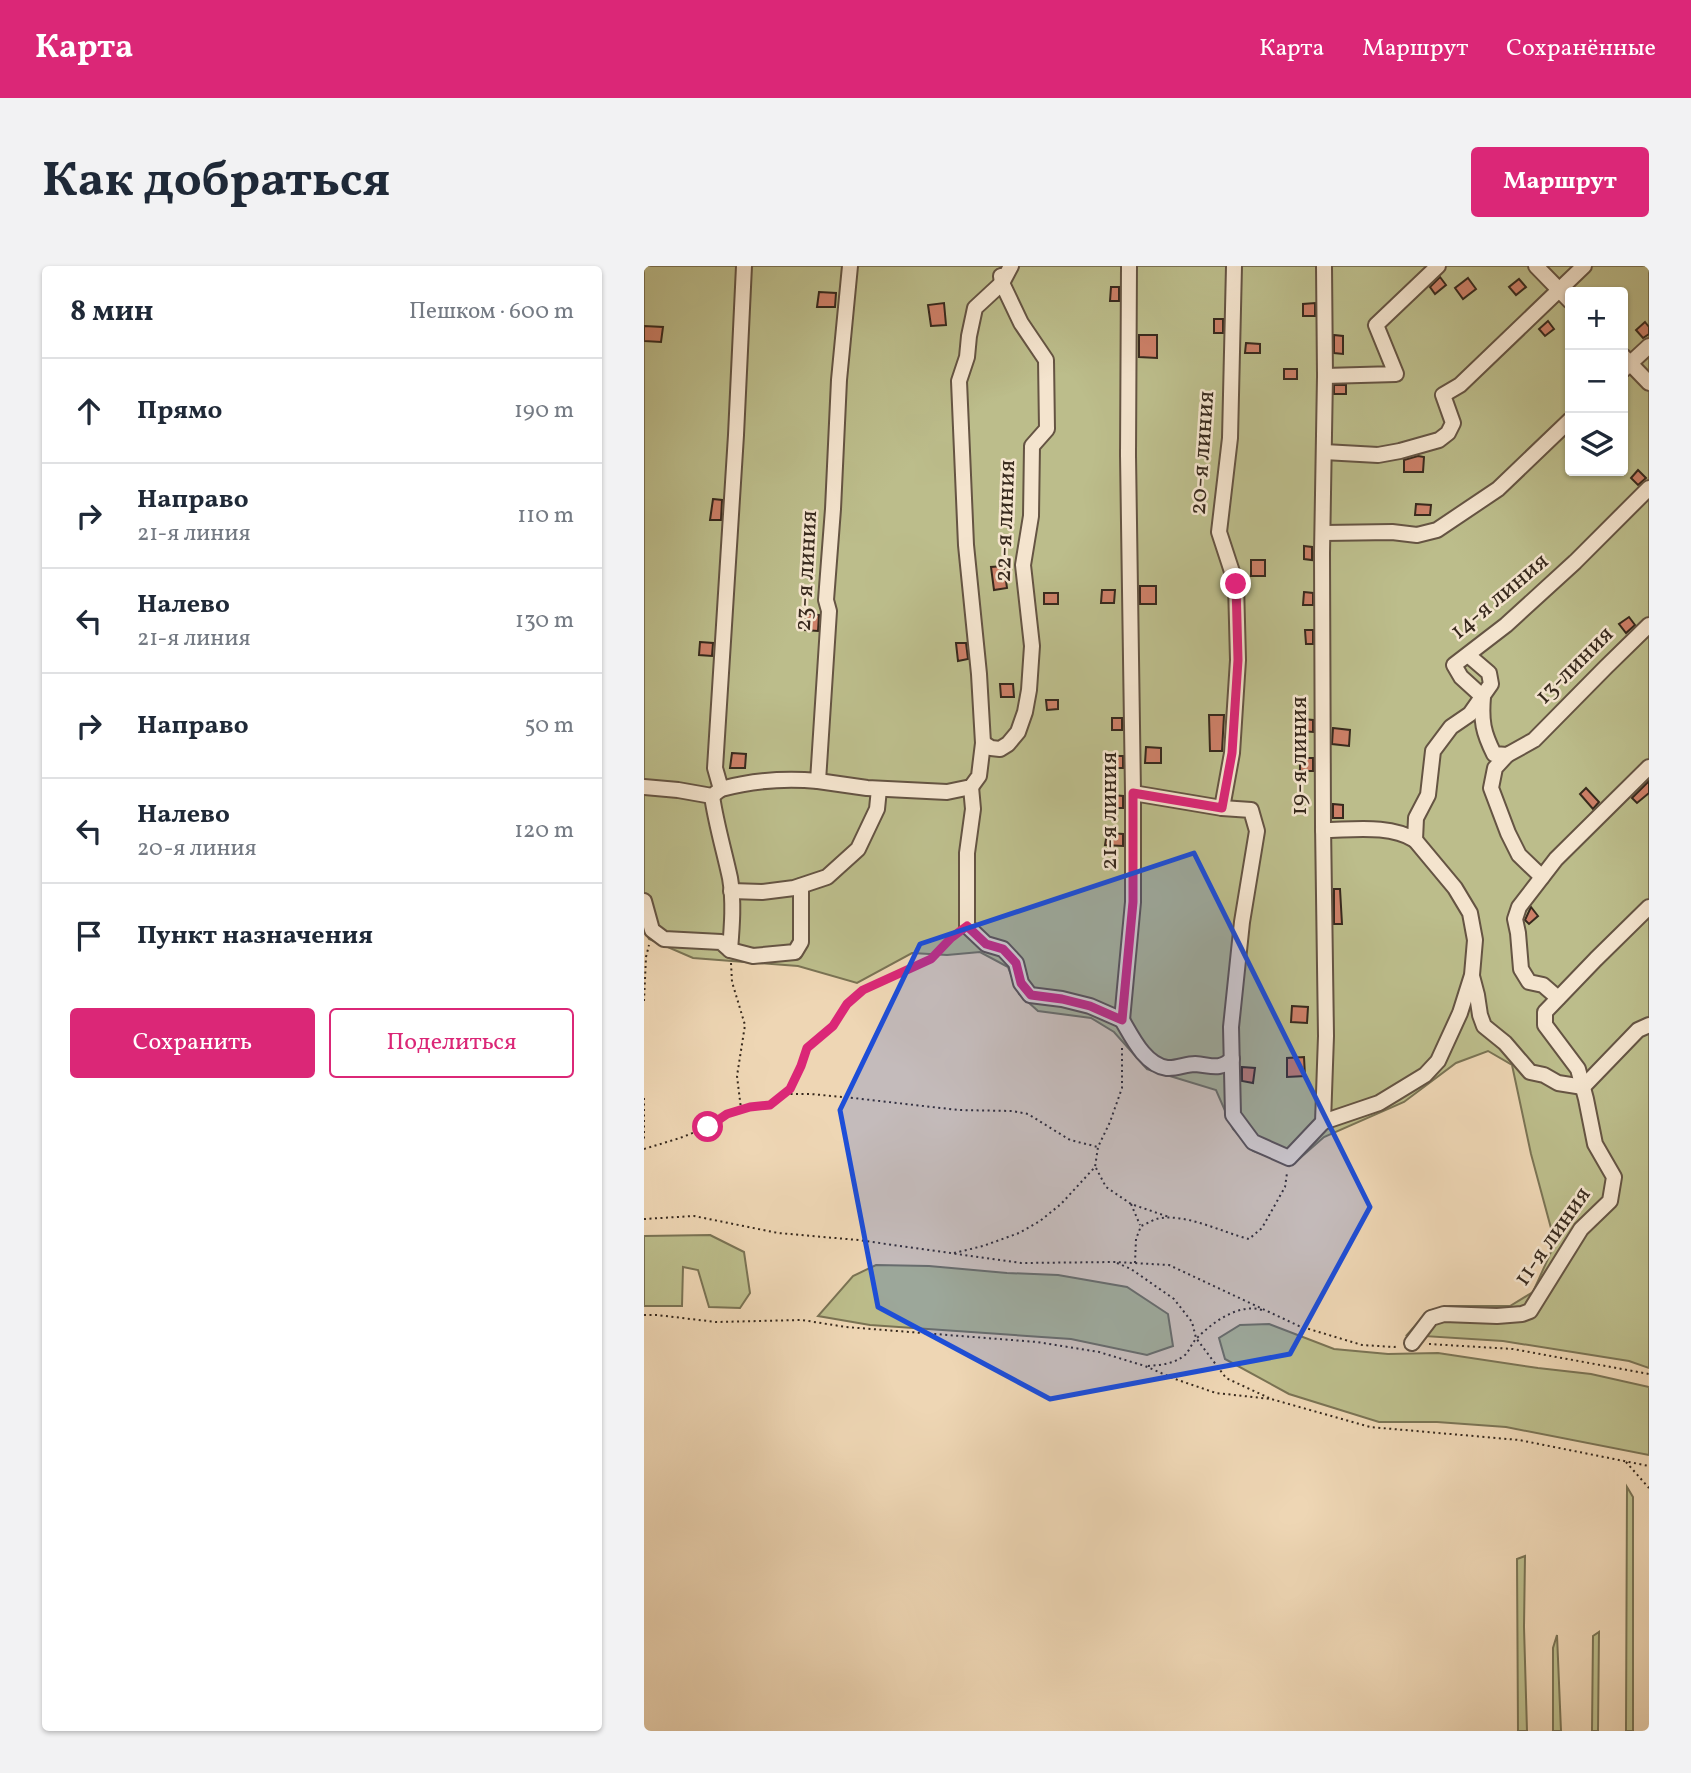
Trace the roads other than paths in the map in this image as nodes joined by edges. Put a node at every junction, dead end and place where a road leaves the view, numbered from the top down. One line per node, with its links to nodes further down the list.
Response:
1 (744, 266): 33 (street)
2 (850, 266): 29 (street, 23-я линия)
3 (1001, 266): 11 (street, 22-я линия)
4 (1011, 266): 11 (street, 22-я линия)
5 (1129, 266): 34 (street, 21-я линия)
6 (1234, 266): 35 (street, 20-я линия)
7 (1324, 266): 17 (street, 19-я линия)
8 (1438, 266): 17 (street)
9 (1536, 266): 12 (street)
10 (1584, 266): 12 (street)
11 (1002, 283): 26 (street, 22-я линия); 26 (street, 22-я линия)
12 (1559, 289): 13 (street); 20 (street)
13 (1565, 296)
14 (1649, 345): 15 (street)
15 (1628, 361)
16 (1628, 366): 18 (street)
17 (1325, 376): 20 (street, 19-я линия)
18 (1649, 383)
19 (1565, 425): 22 (street)
20 (1324, 452): 22 (street, 19-я линия)
21 (1649, 488): 24 (street, 14-я линия)
22 (1324, 533): 36 (street, 19-я линия)
23 (1649, 625): 27 (street, 13-линия)
24 (1468, 655): 25 (street); 25 (street, 14-я линия)
25 (1483, 697): 27 (street); 37 (street)
26 (983, 743): 31 (street, 22-я линия)
27 (1507, 755): 38 (street)
28 (1649, 768): 38 (street)
29 (818, 781): 32 (street); 33 (street)
30 (644, 787): 33 (street)
31 (971, 787): 32 (street); 46 (street)
32 (879, 789): 39 (street)
33 (717, 793): 40 (street)
34 (1133, 793): 35 (street); 46 (street, 21-я линия)
35 (1222, 808): 48 (street)
36 (1323, 830): 37 (street); 50 (street, 19-я линия)
37 (1415, 839): 44 (street)
38 (1542, 877): 45 (street)
39 (801, 886): 40 (street); 43 (street)
40 (731, 891): 43 (street)
41 (644, 901): 43 (street)
42 (1649, 908): 45 (street, 11-я линия)
43 (730, 950)
44 (1472, 975): 49 (street); 50 (street)
45 (1558, 998): 49 (street, 11-я линия)
46 (1122, 1020): 48 (street)
47 (1649, 1025): 49 (street)
48 (1231, 1059): 50 (street)
49 (1583, 1087): 51 (street, 11-я линия)
50 (1323, 1122)
51 (1412, 1343)

